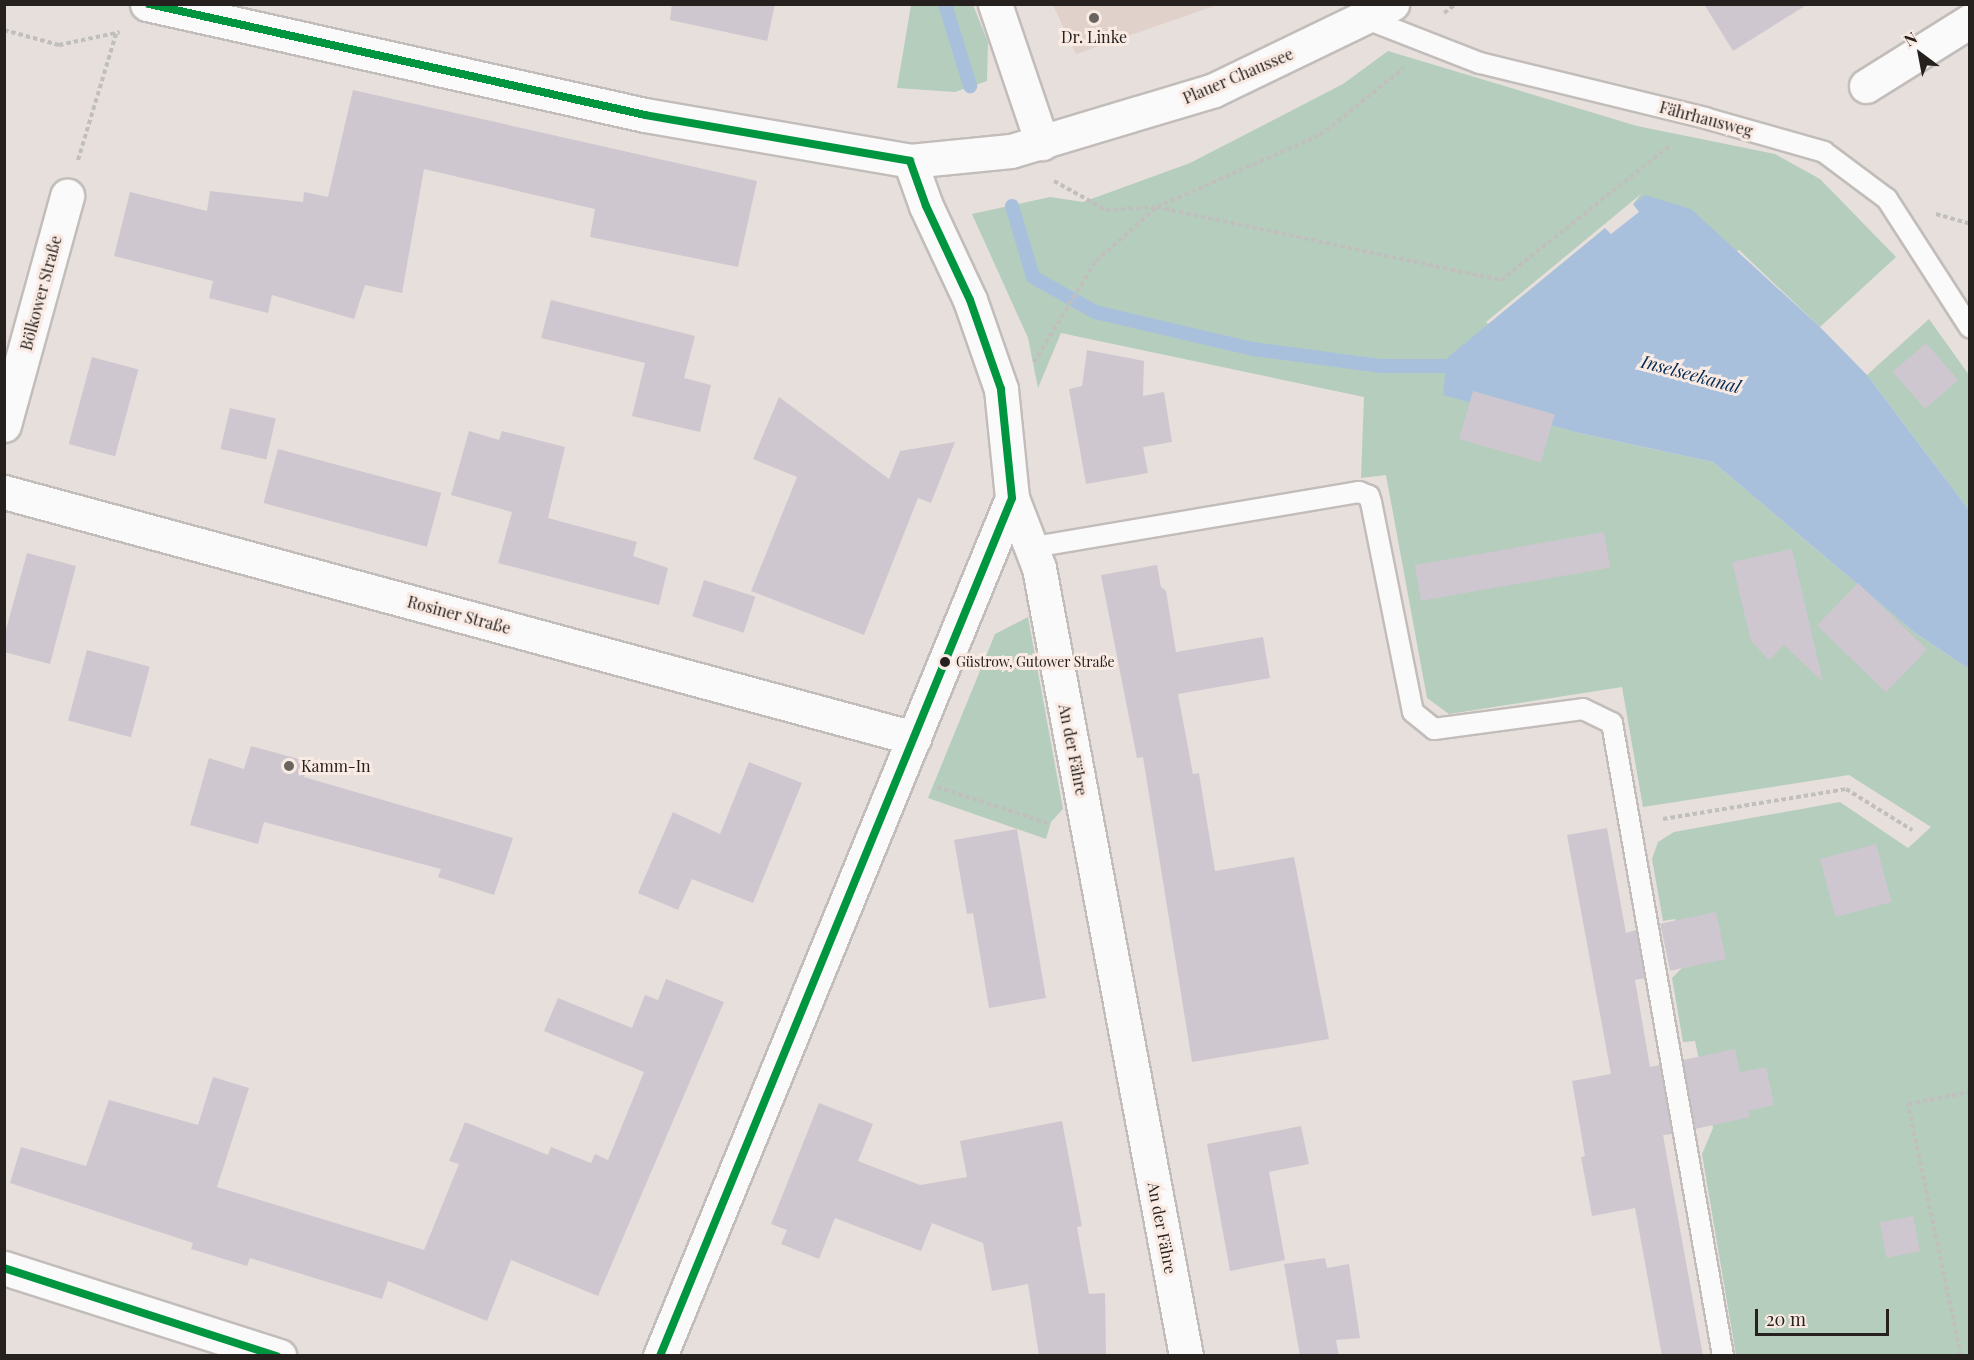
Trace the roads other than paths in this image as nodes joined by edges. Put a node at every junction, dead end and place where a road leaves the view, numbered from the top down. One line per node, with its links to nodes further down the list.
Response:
1 (995, 4): 6 (street)
2 (152, 5): 7 (street, Plauer Chaussee)
3 (1380, 12): 6 (street, Plauer Chaussee); 9 (lane, Fährhausweg)
4 (1970, 21): 5 (street)
5 (1866, 86)
6 (1042, 143): 7 (street, Plauer Chaussee)
7 (910, 161): 12 (street, An der Fähre)
8 (68, 196): 10 (street, Bölkower Straße)
9 (1970, 328)
10 (4, 425)
11 (4, 492): 14 (street, Rosiner Straße)
12 (1012, 498): 13 (street, An der Fähre); 14 (street)
13 (1034, 547): 18 (street, An der Fähre); 19 (lane)
14 (914, 738): 17 (street)
15 (4, 1268): 16 (street)
16 (279, 1356)
17 (660, 1356)
18 (1186, 1356)
19 (1723, 1356)

